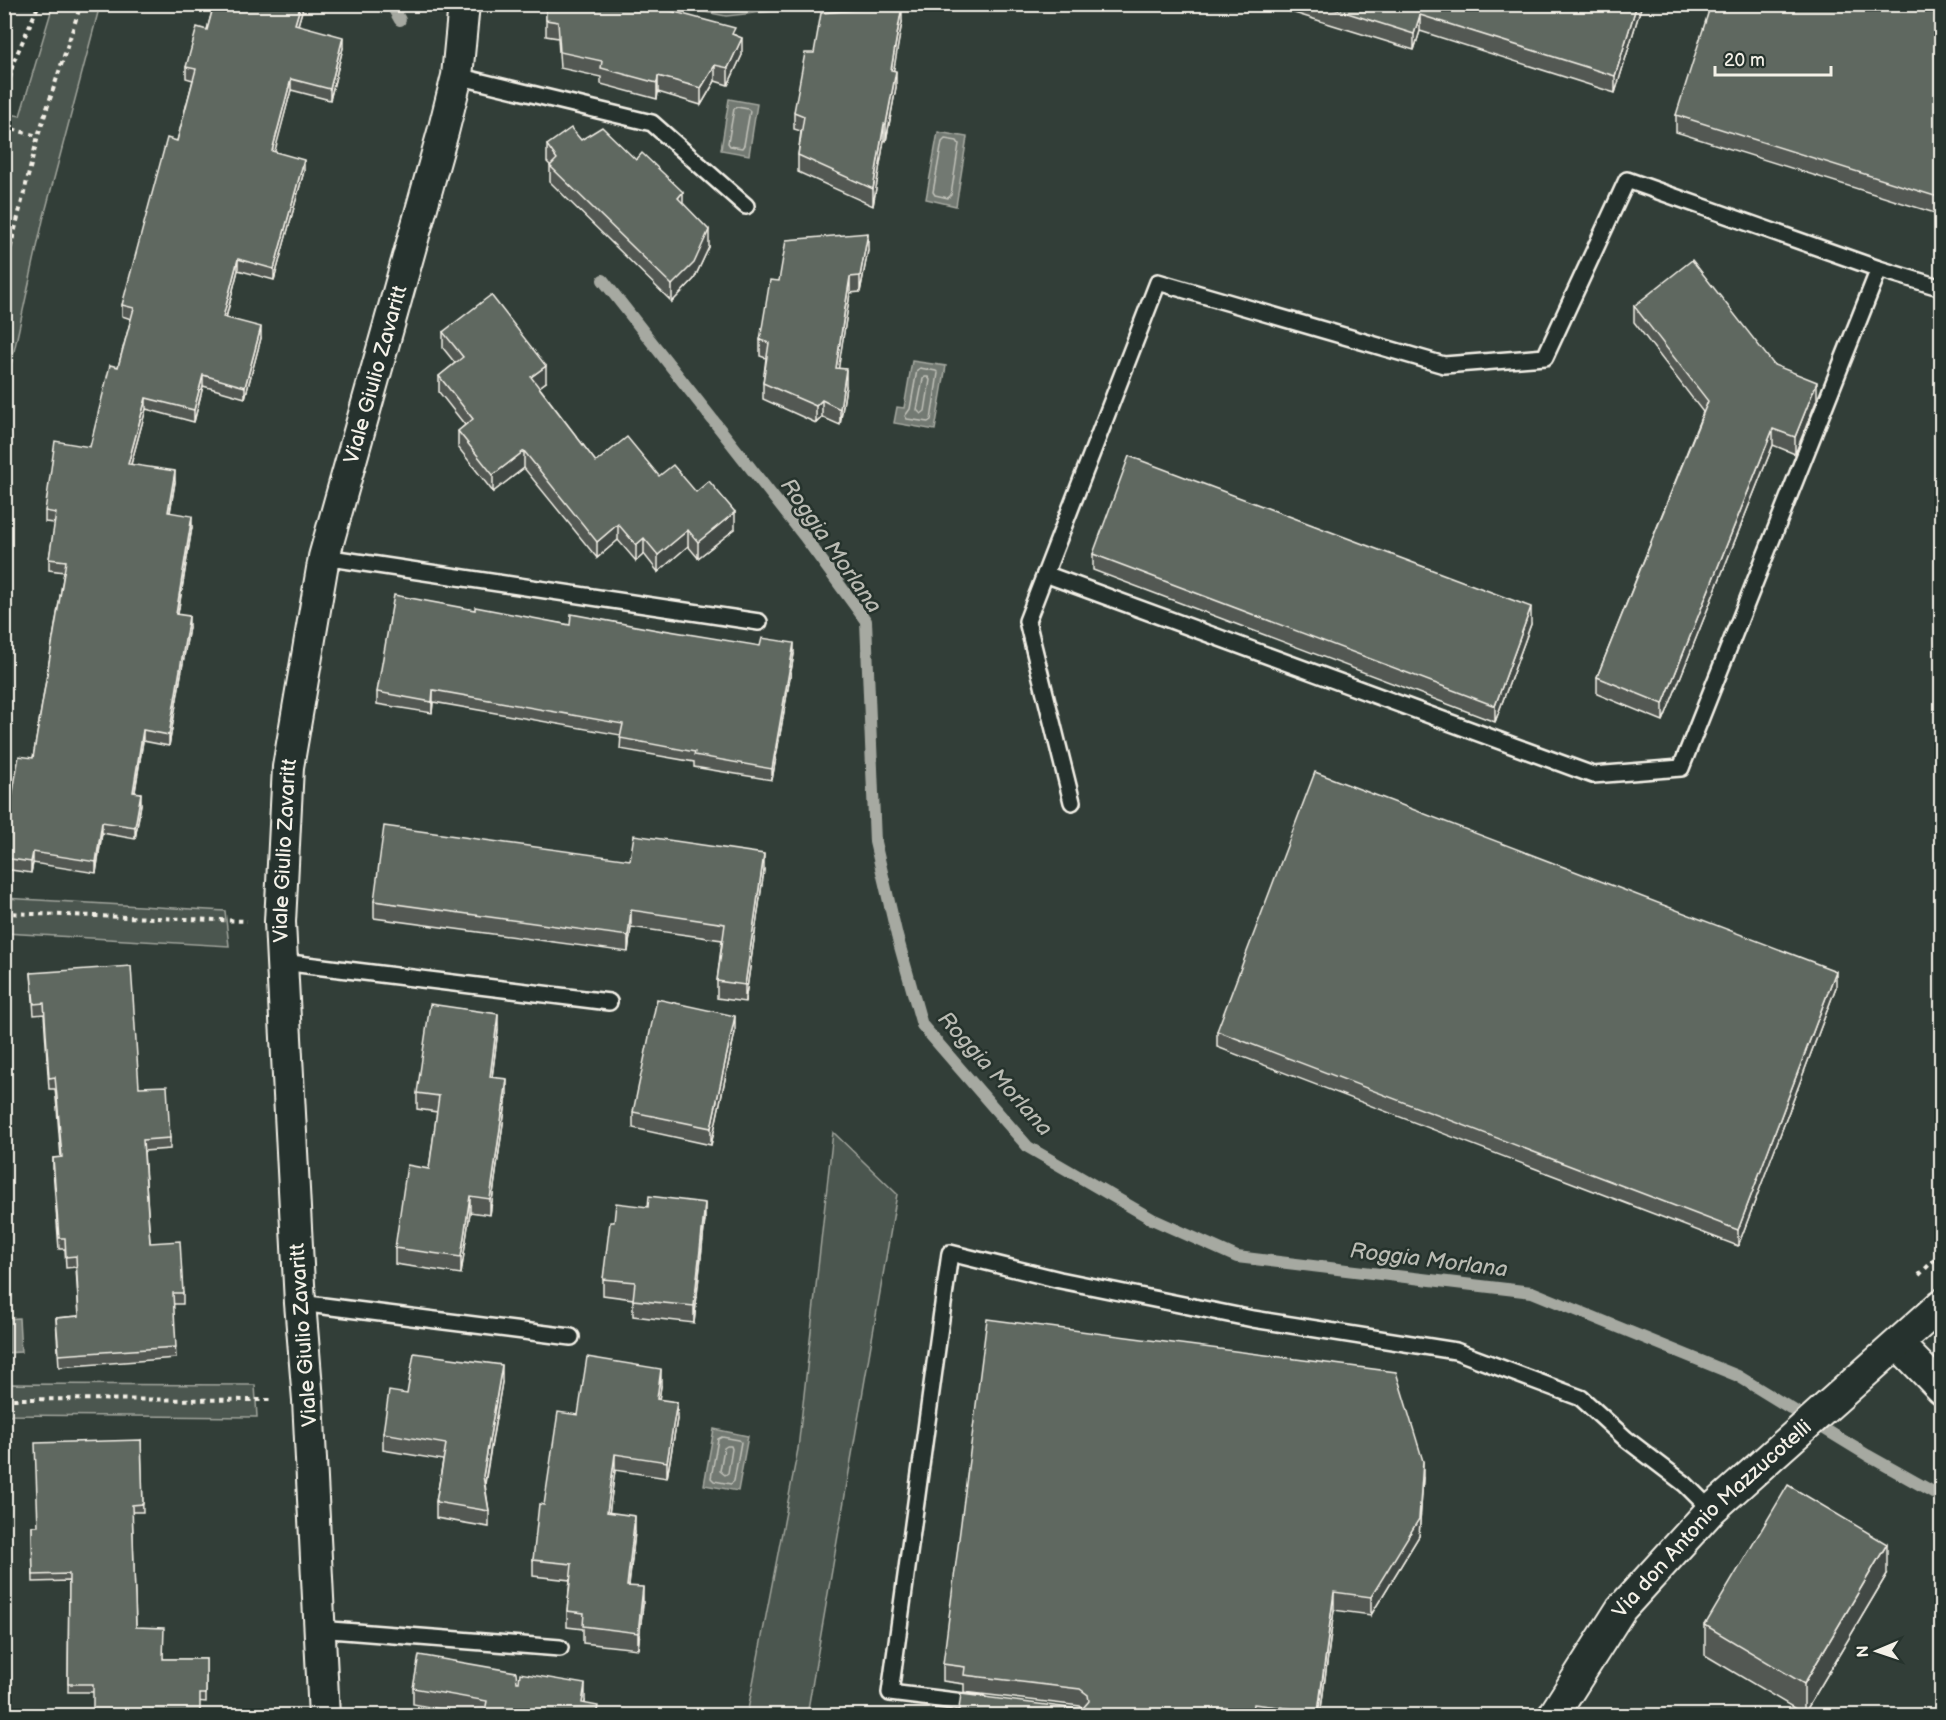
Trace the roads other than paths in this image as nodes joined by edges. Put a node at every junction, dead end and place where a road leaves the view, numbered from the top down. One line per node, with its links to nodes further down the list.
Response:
1 (464, 4): 2 (street, Viale Giulio Zavaritt)
2 (457, 76): 3 (lane); 6 (street, Viale Giulio Zavaritt)
3 (746, 206)
4 (1879, 269): 5 (lane); 7 (lane); 7 (lane)
5 (1941, 288)
6 (324, 557): 8 (lane); 10 (street, Viale Giulio Zavaritt)
7 (1045, 574): 9 (lane)
8 (759, 622)
9 (1072, 802)
10 (282, 962): 11 (lane); 12 (street, Viale Giulio Zavaritt)
11 (609, 1002)
12 (300, 1303): 14 (lane); 18 (street, Viale Giulio Zavaritt)
13 (1941, 1304): 15 (street, Via don Antonio Mazzucotelli)
14 (571, 1336)
15 (1898, 1344): 16 (street); 17 (street, Via don Antonio Mazzucotelli)
16 (1941, 1389)
17 (1711, 1510): 20 (lane); 22 (street, Via don Antonio Mazzucotelli)
18 (318, 1629): 19 (lane); 21 (street, Viale Giulio Zavaritt)
19 (560, 1648)
20 (996, 1706)
21 (324, 1716)
22 (1553, 1716)

